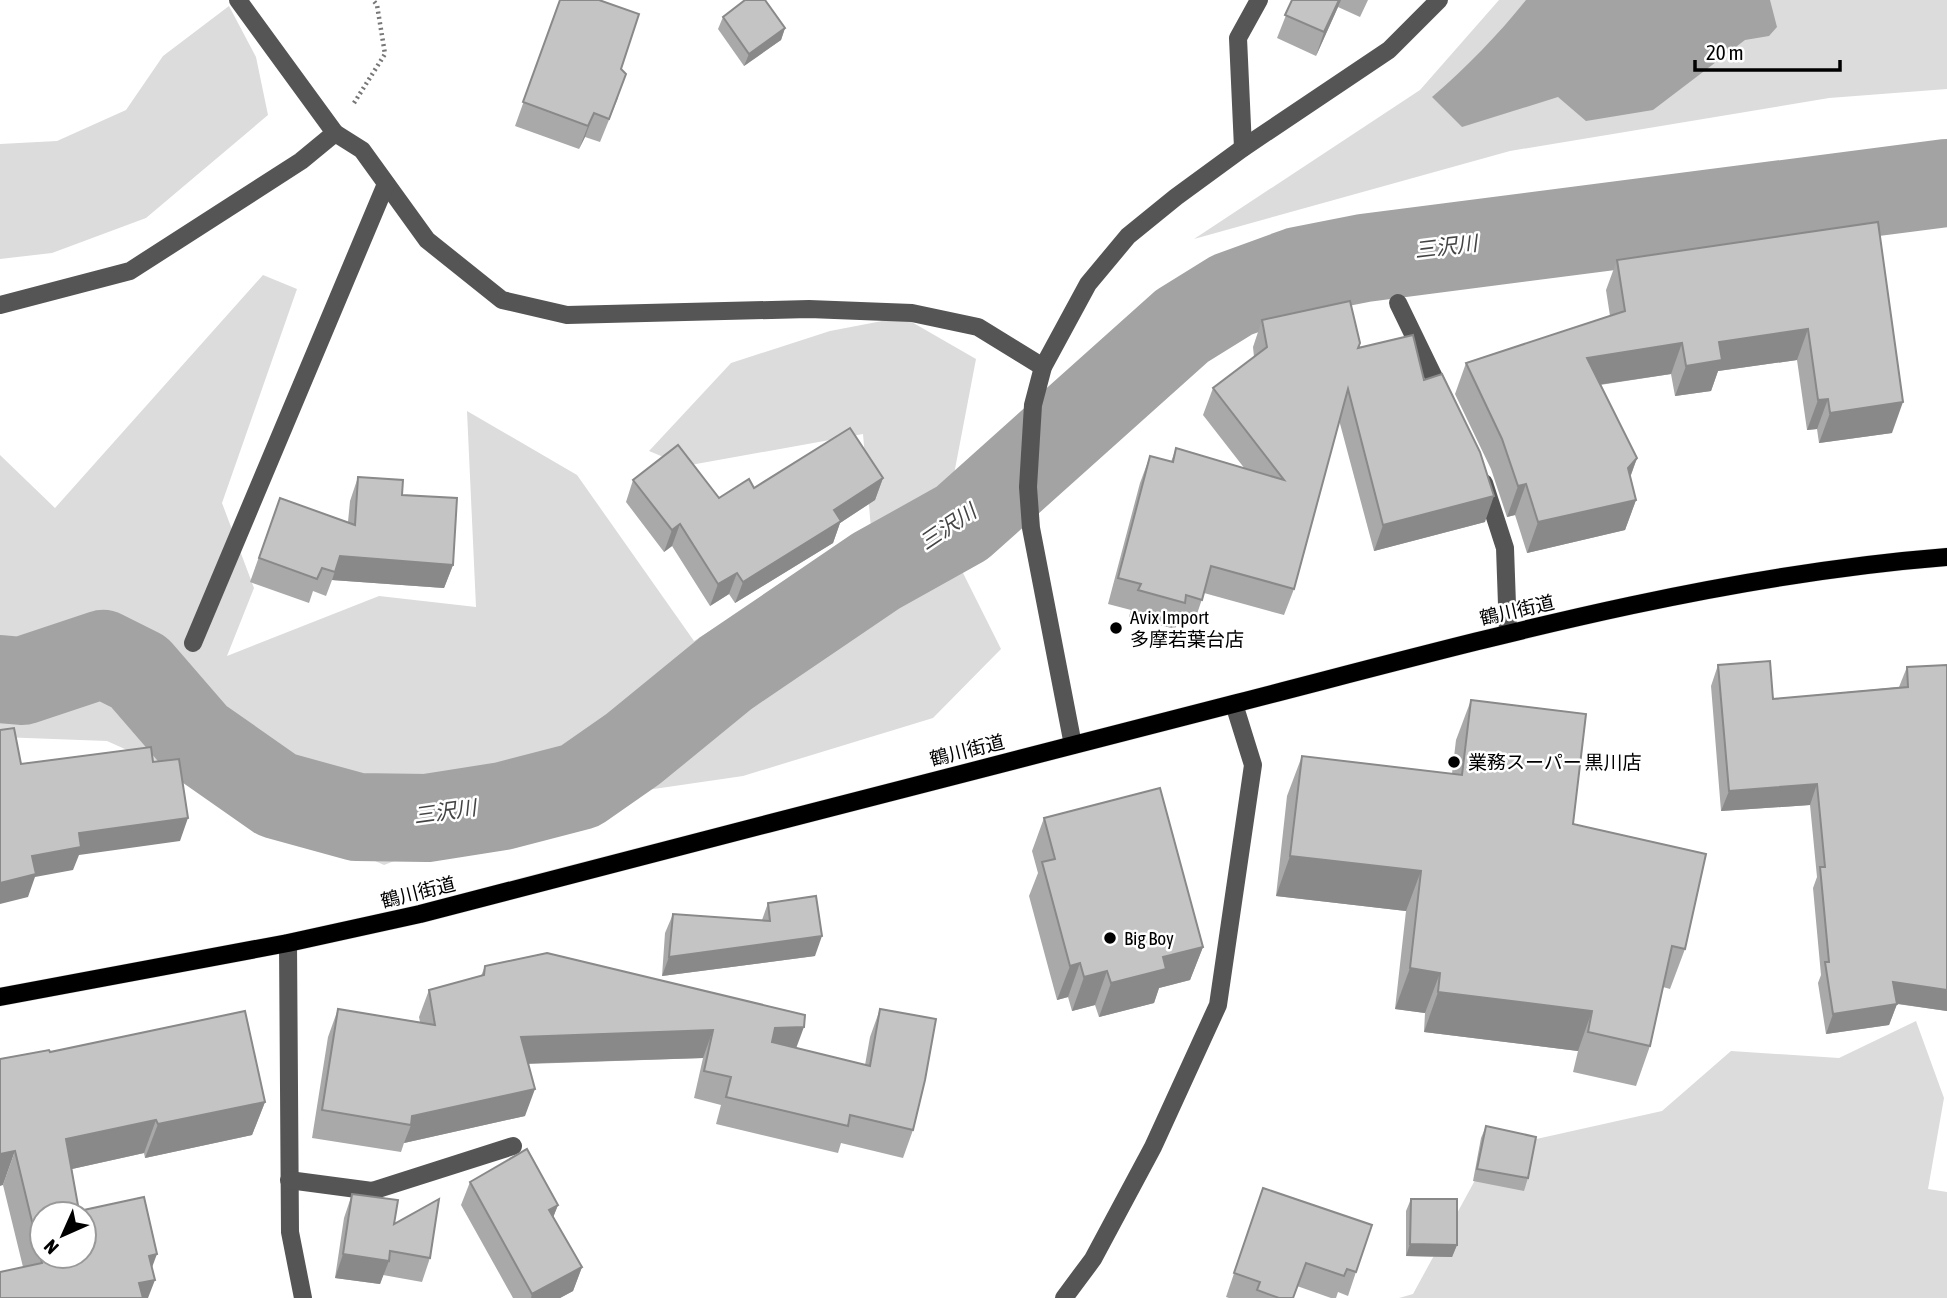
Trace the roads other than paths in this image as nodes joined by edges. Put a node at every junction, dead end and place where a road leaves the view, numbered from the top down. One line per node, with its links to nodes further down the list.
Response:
1 (237, 0): 4 (street)
2 (1259, 0): 5 (street)
3 (1439, 0): 5 (street)
4 (335, 133): 6 (street); 8 (street)
5 (1243, 148): 9 (street)
6 (386, 184): 9 (street); 14 (street)
7 (1398, 303): 10 (street)
8 (0, 305)
9 (1043, 367): 16 (street)
10 (1451, 413)
11 (1475, 462): 13 (street)
12 (1947, 557): 13 (main road, 鶴川街道)
13 (1508, 633): 15 (main road, 鶴川街道)
14 (193, 643)
15 (1234, 704): 16 (main road, 鶴川街道); 22 (street)
16 (1073, 745): 17 (main road, 鶴川街道)
17 (288, 943): 18 (main road, 鶴川街道); 20 (street)
18 (0, 997)
19 (513, 1146): 20 (street)
20 (289, 1180): 21 (street)
21 (303, 1298)
22 (1064, 1298)

